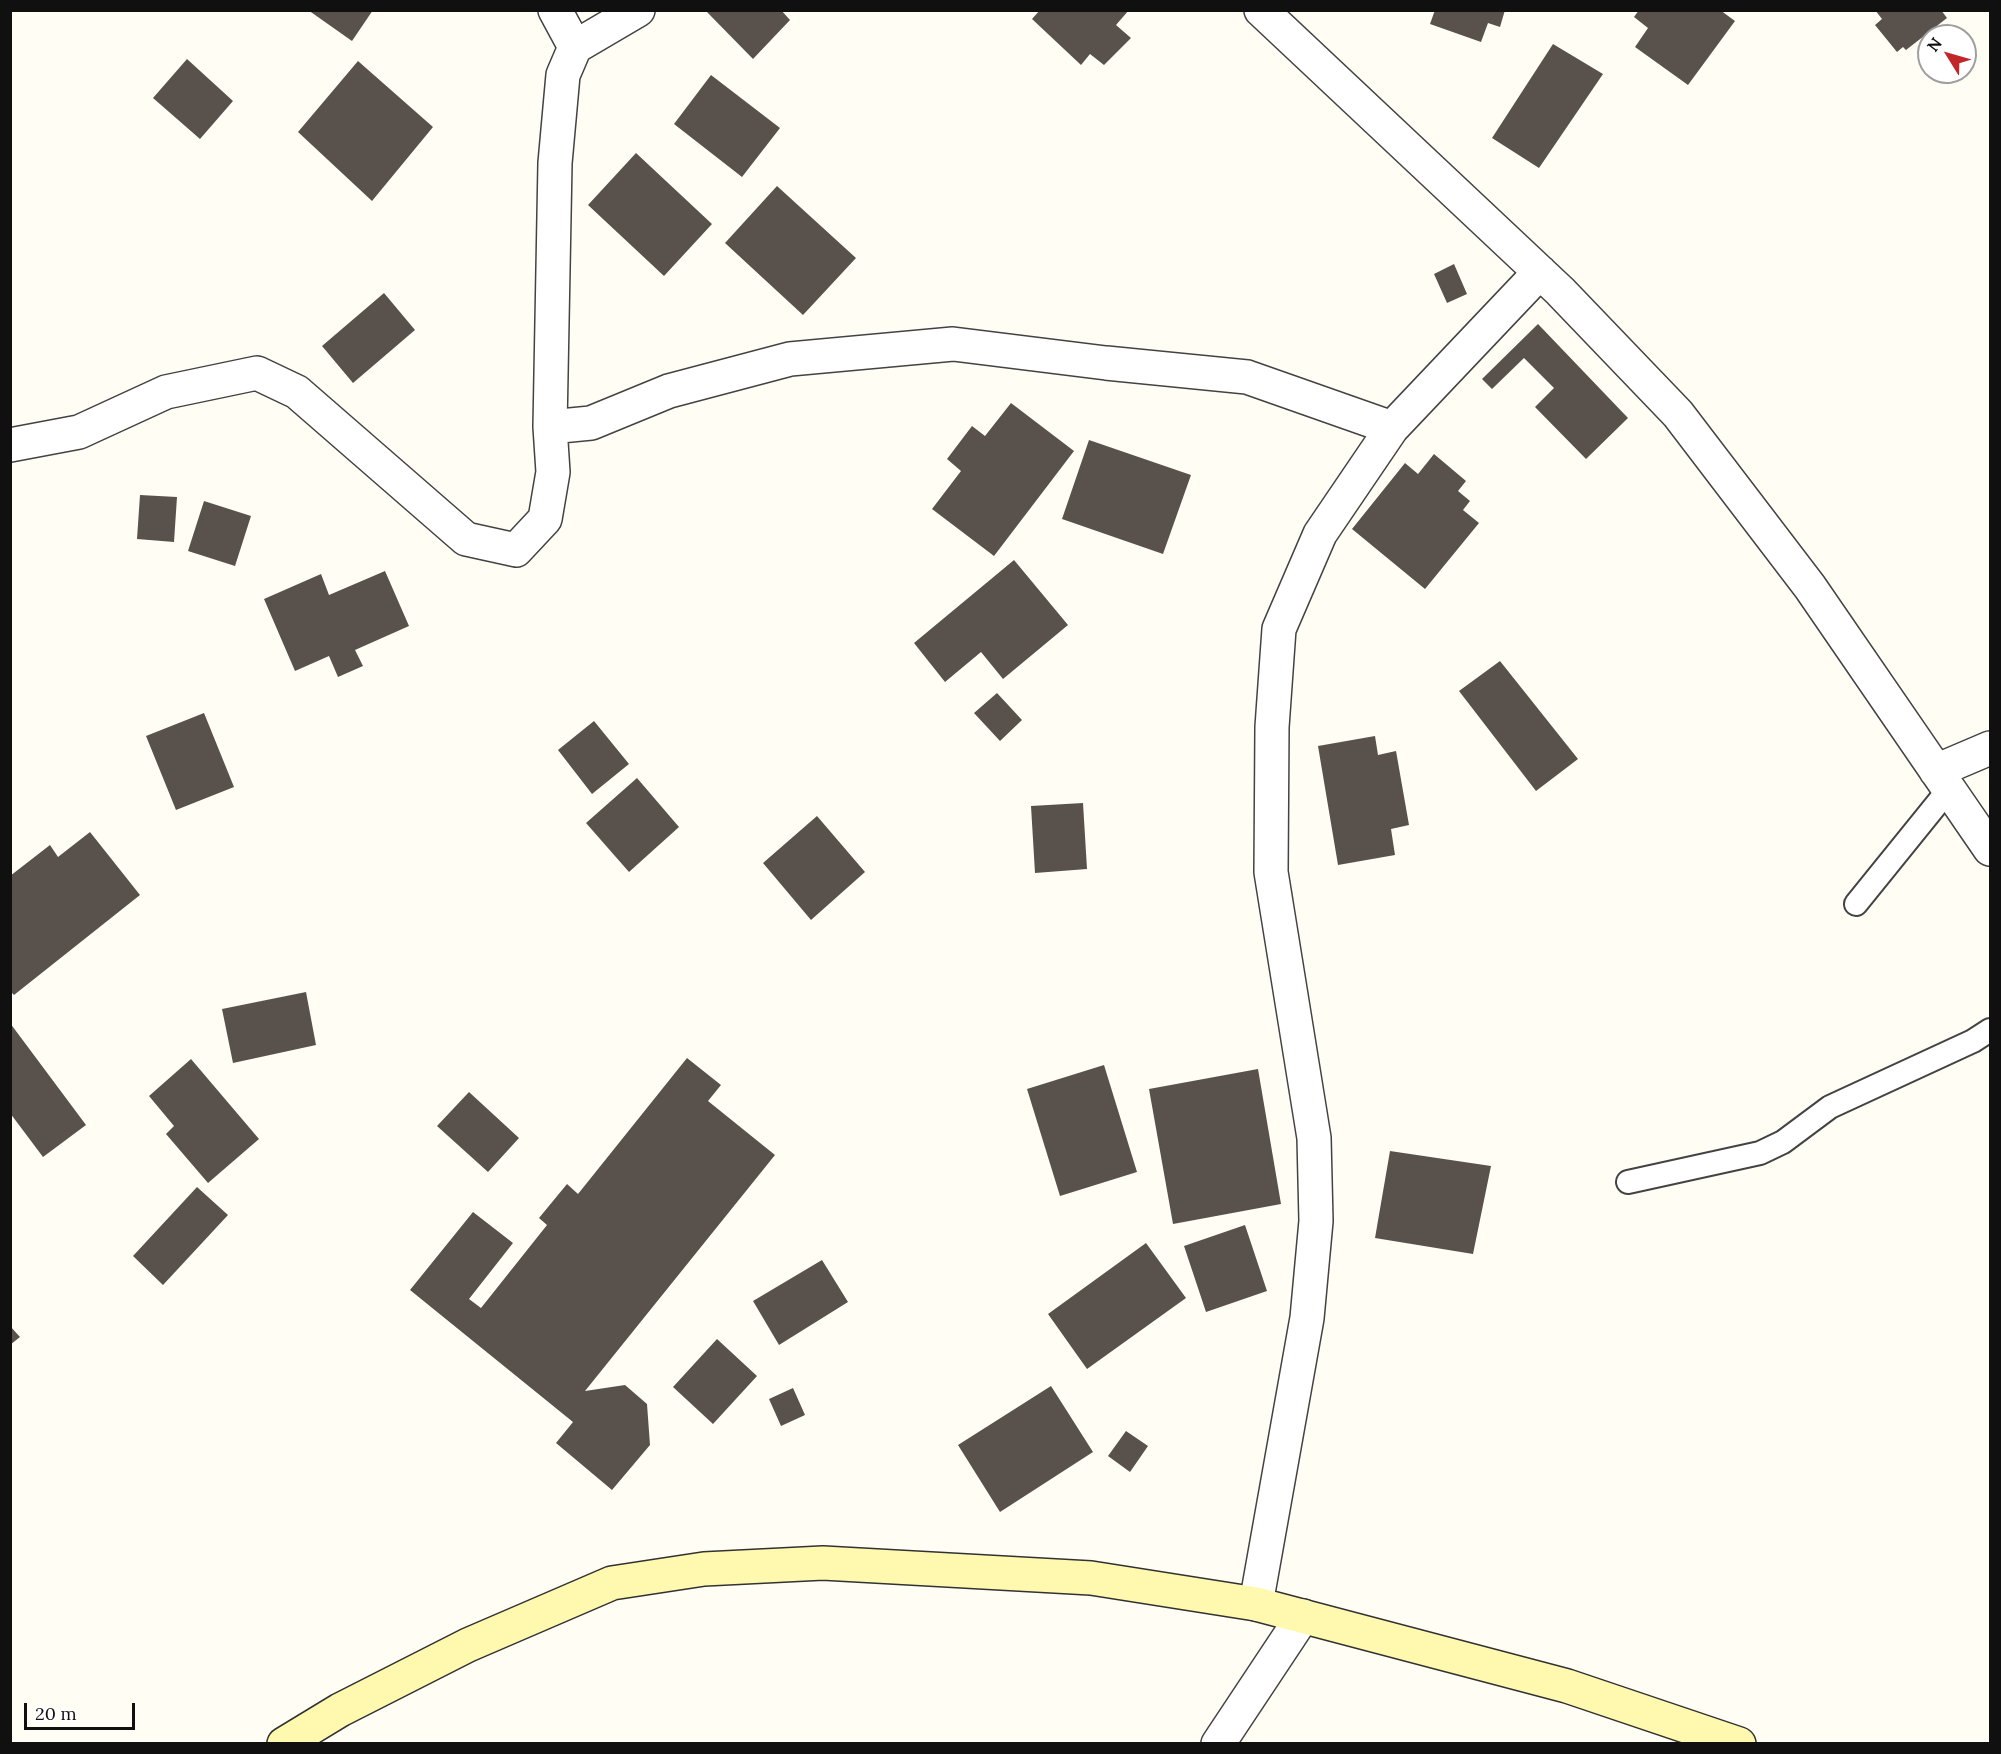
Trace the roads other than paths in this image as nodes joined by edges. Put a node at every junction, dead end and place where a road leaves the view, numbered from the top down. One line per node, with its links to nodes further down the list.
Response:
1 (555, 10): 4 (street)
2 (638, 10): 4 (street)
3 (1261, 10): 5 (street)
4 (576, 47): 6 (street)
5 (1540, 273): 7 (street); 10 (street)
6 (550, 427): 7 (street); 8 (street)
7 (1392, 428): 15 (street)
8 (10, 445)
9 (1990, 748): 10 (street)
10 (1943, 780): 11 (street); 12 (lane)
11 (1990, 849)
12 (1856, 904)
13 (1990, 1030): 14 (lane)
14 (1628, 1182)
15 (1256, 1604): 16 (main road); 18 (main road)
16 (1303, 1616): 17 (main road); 19 (street)
17 (1681, 1734): 20 (main road)
18 (284, 1743)
19 (1218, 1743)
20 (1739, 1743)

